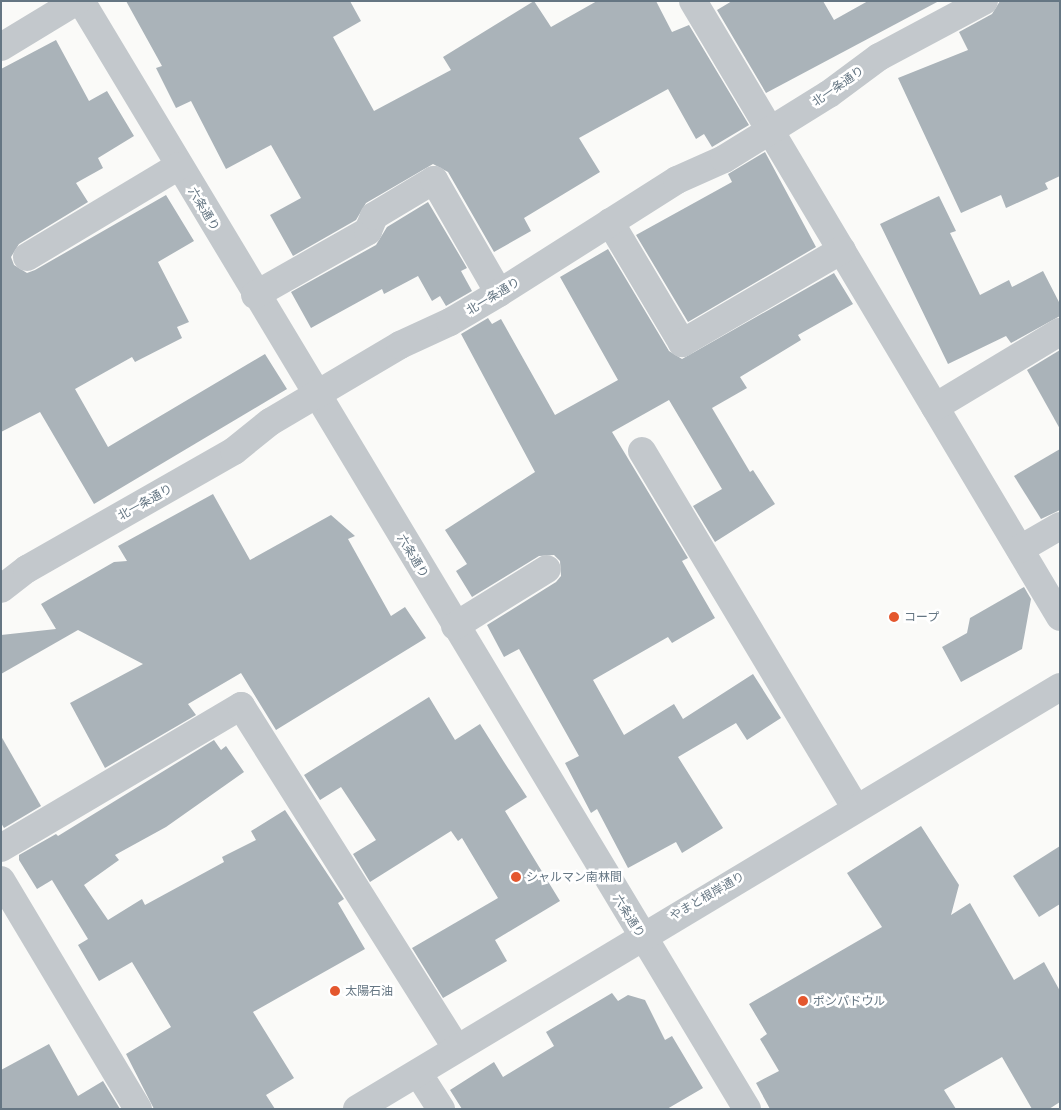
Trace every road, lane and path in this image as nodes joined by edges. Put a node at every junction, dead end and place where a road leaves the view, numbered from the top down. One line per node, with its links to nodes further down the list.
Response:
1 (77, 1): 5 (street)
2 (81, 1): 7 (street, 六条通り)
3 (693, 1): 6 (street)
4 (984, 1): 6 (street, 北一条通り)
5 (1, 47)
6 (770, 130): 8 (street, 北一条通り); 9 (street)
7 (179, 166): 10 (street); 12 (street, 六条通り)
8 (610, 222): 9 (street); 11 (street, 北一条通り)
9 (842, 250): 15 (street)
10 (27, 257)
11 (499, 293): 12 (street); 14 (street, 北一条通り)
12 (255, 295): 14 (street, 六条通り)
13 (1060, 332): 15 (street)
14 (317, 395): 20 (street, 北一条通り); 22 (street, 六条通り)
15 (935, 406): 18 (street)
16 (642, 451): 24 (street)
17 (1060, 526): 18 (street)
18 (1020, 549): 21 (street)
19 (547, 569): 22 (street)
20 (1, 589)
21 (1060, 617)
22 (455, 626): 27 (street, 六条通り)
23 (1060, 687): 24 (street, やまと根岸通り)
24 (856, 808): 27 (street, やまと根岸通り)
25 (1, 848): 28 (street)
26 (1, 880): 30 (street)
27 (641, 935): 28 (street, やまと根岸通り); 33 (street, 六条通り)
28 (456, 1048): 29 (street, やまと根岸通り)
29 (418, 1073): 31 (street, やまと根岸通り); 32 (street)
30 (138, 1109)
31 (357, 1109)
32 (441, 1109)
33 (747, 1109)

